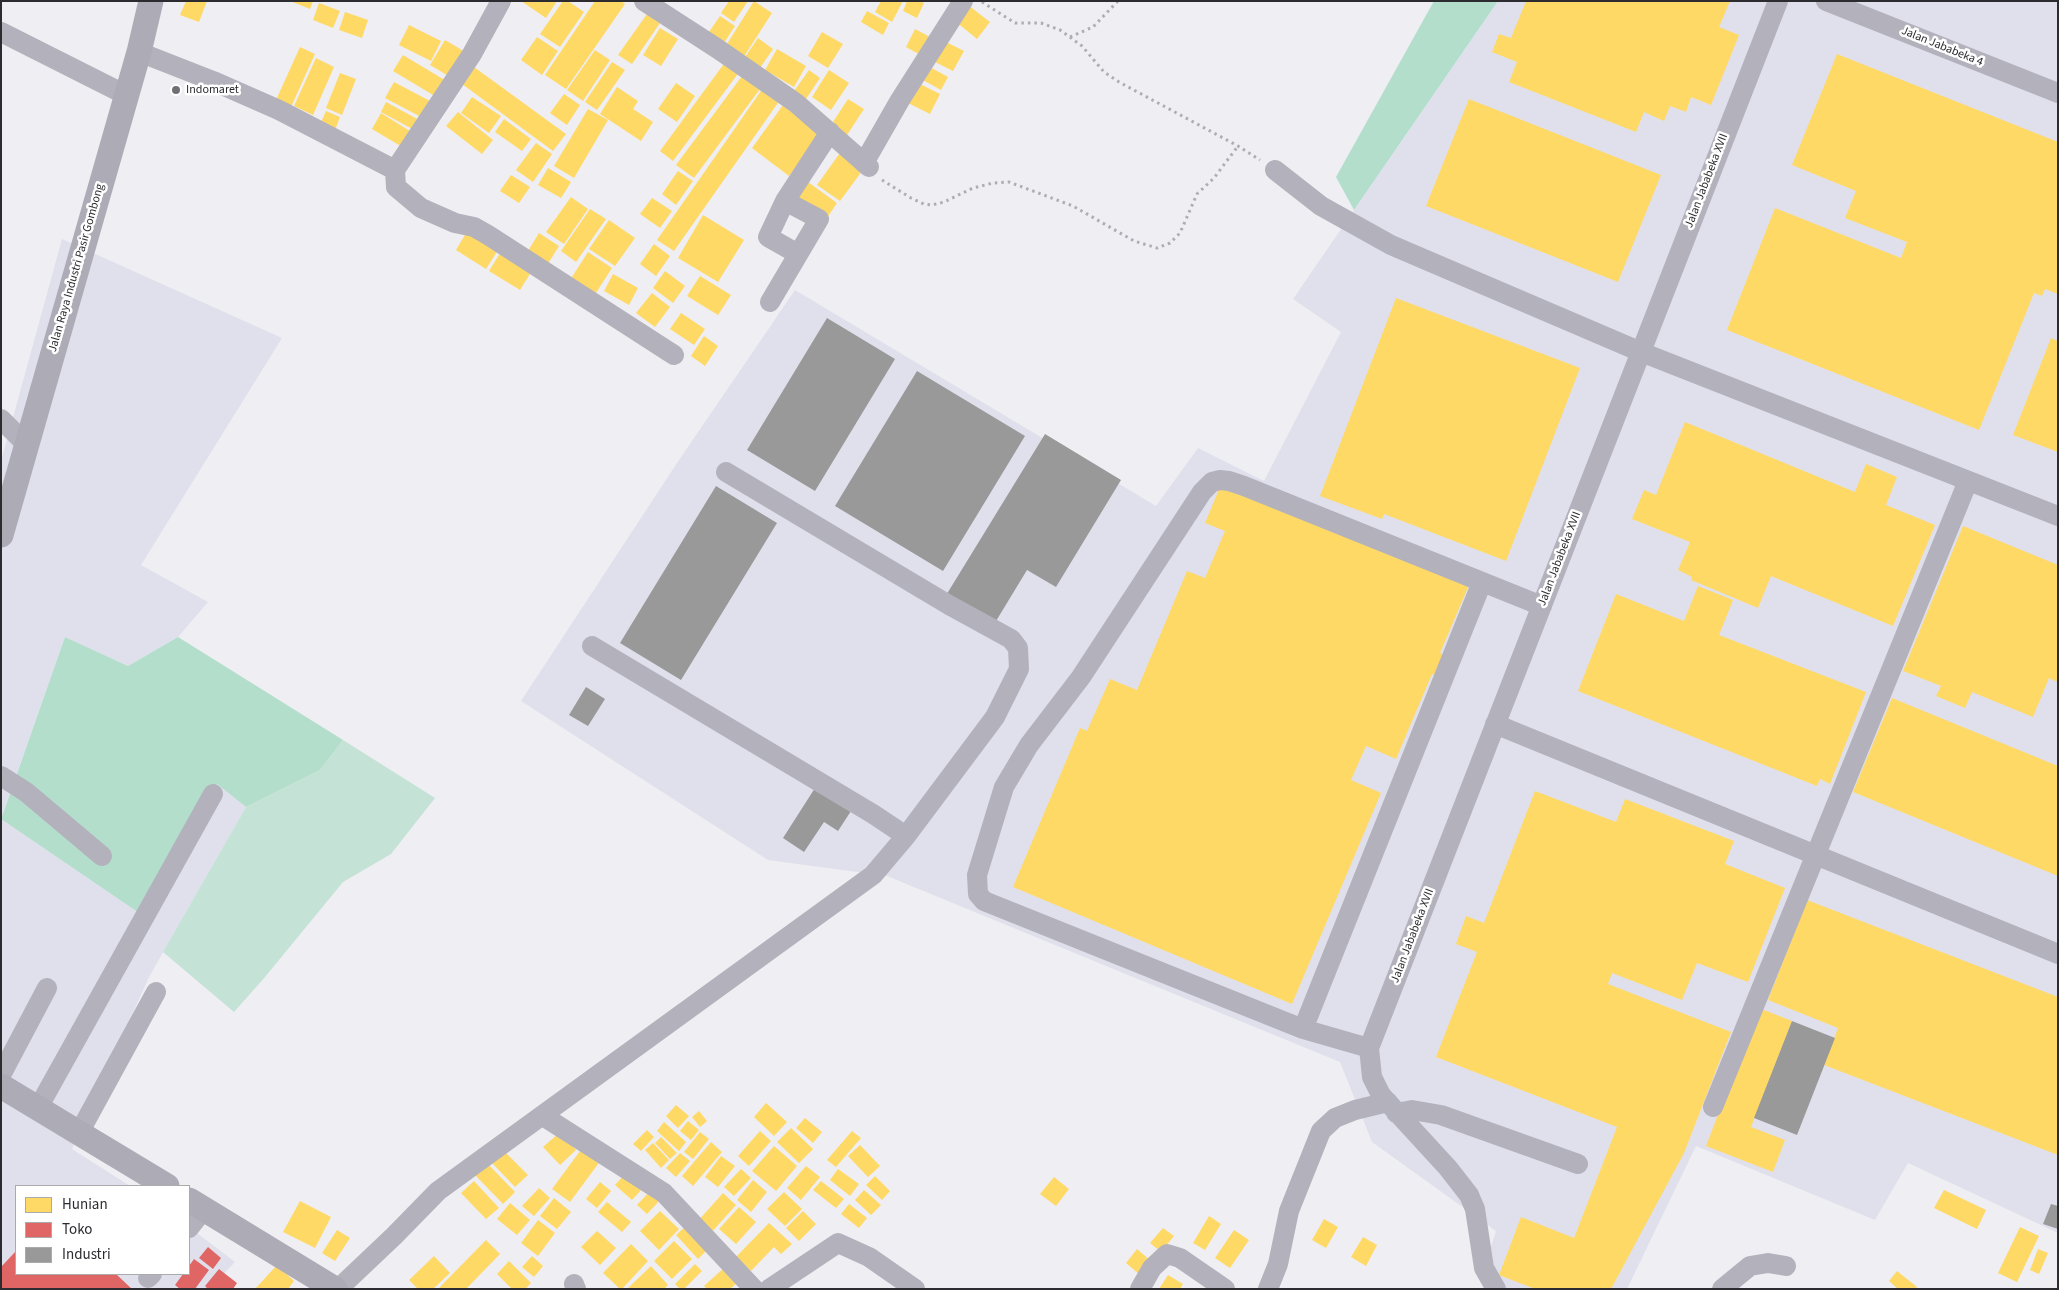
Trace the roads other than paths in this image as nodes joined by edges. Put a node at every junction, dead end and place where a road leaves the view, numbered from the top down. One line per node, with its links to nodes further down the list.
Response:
1 (151, 1): 9 (main road, Jalan Raya Industri Pasir Gombong)
2 (501, 1): 13 (street)
3 (963, 1): 12 (street)
4 (1778, 1): 18 (street, Jalan Jababeka XVII)
5 (1826, 1): 7 (street, Jalan Jababeka 4)
6 (653, 4): 12 (street)
7 (1857, 7): 10 (street, Jalan Jababeka 4)
8 (1, 32): 11 (street)
9 (139, 52): 11 (main road, Jalan Raya Industri Pasir Gombong); 13 (street)
10 (2058, 93)
11 (126, 95): 21 (main road, Jalan Raya Industri Pasir Gombong)
12 (830, 132): 15 (street)
13 (394, 170): 19 (street)
14 (1275, 170): 18 (street)
15 (785, 201): 16 (street); 16 (street)
16 (798, 254): 17 (street)
17 (770, 302)
18 (1640, 352): 23 (street); 27 (street, Jalan Jababeka XVII)
19 (674, 355)
20 (1, 420): 21 (street)
21 (27, 445): 25 (main road, Jalan Raya Industri Pasir Gombong)
22 (726, 472): 32 (street)
23 (1968, 481): 24 (street); 33 (street)
24 (2058, 516)
25 (3, 520)
26 (1482, 582): 27 (street); 38 (street); 38 (street)
27 (1542, 606): 29 (street, Jalan Jababeka XVII)
28 (592, 646): 32 (street)
29 (1495, 724): 33 (street); 39 (street, Jalan Jababeka XVII)
30 (1, 776): 34 (street)
31 (213, 794): 43 (street)
32 (906, 836): 45 (street)
33 (1816, 854): 35 (street); 42 (street)
34 (102, 856)
35 (2058, 954)
36 (48, 988): 40 (street)
37 (156, 992): 46 (street)
38 (1303, 1029): 39 (street)
39 (1369, 1048): 44 (street, Jalan Jababeka XVII)
40 (1, 1075)
41 (1, 1086): 43 (main road)
42 (1713, 1107)
43 (38, 1108): 46 (main road)
44 (1392, 1108): 47 (street); 58 (street); 59 (street, Jalan Jababeka XVII)
45 (543, 1116): 52 (street); 53 (street)
46 (79, 1133): 48 (main road)
47 (1578, 1164)
48 (164, 1185)
49 (196, 1204): 50 (street); 52 (main road)
50 (190, 1225)
51 (1786, 1266): 60 (street)
52 (337, 1289)
53 (754, 1289)
54 (769, 1289): 55 (street)
55 (915, 1289)
56 (1140, 1289): 57 (street)
57 (1225, 1289)
58 (1268, 1289)
59 (1496, 1289)
60 (1722, 1289)

